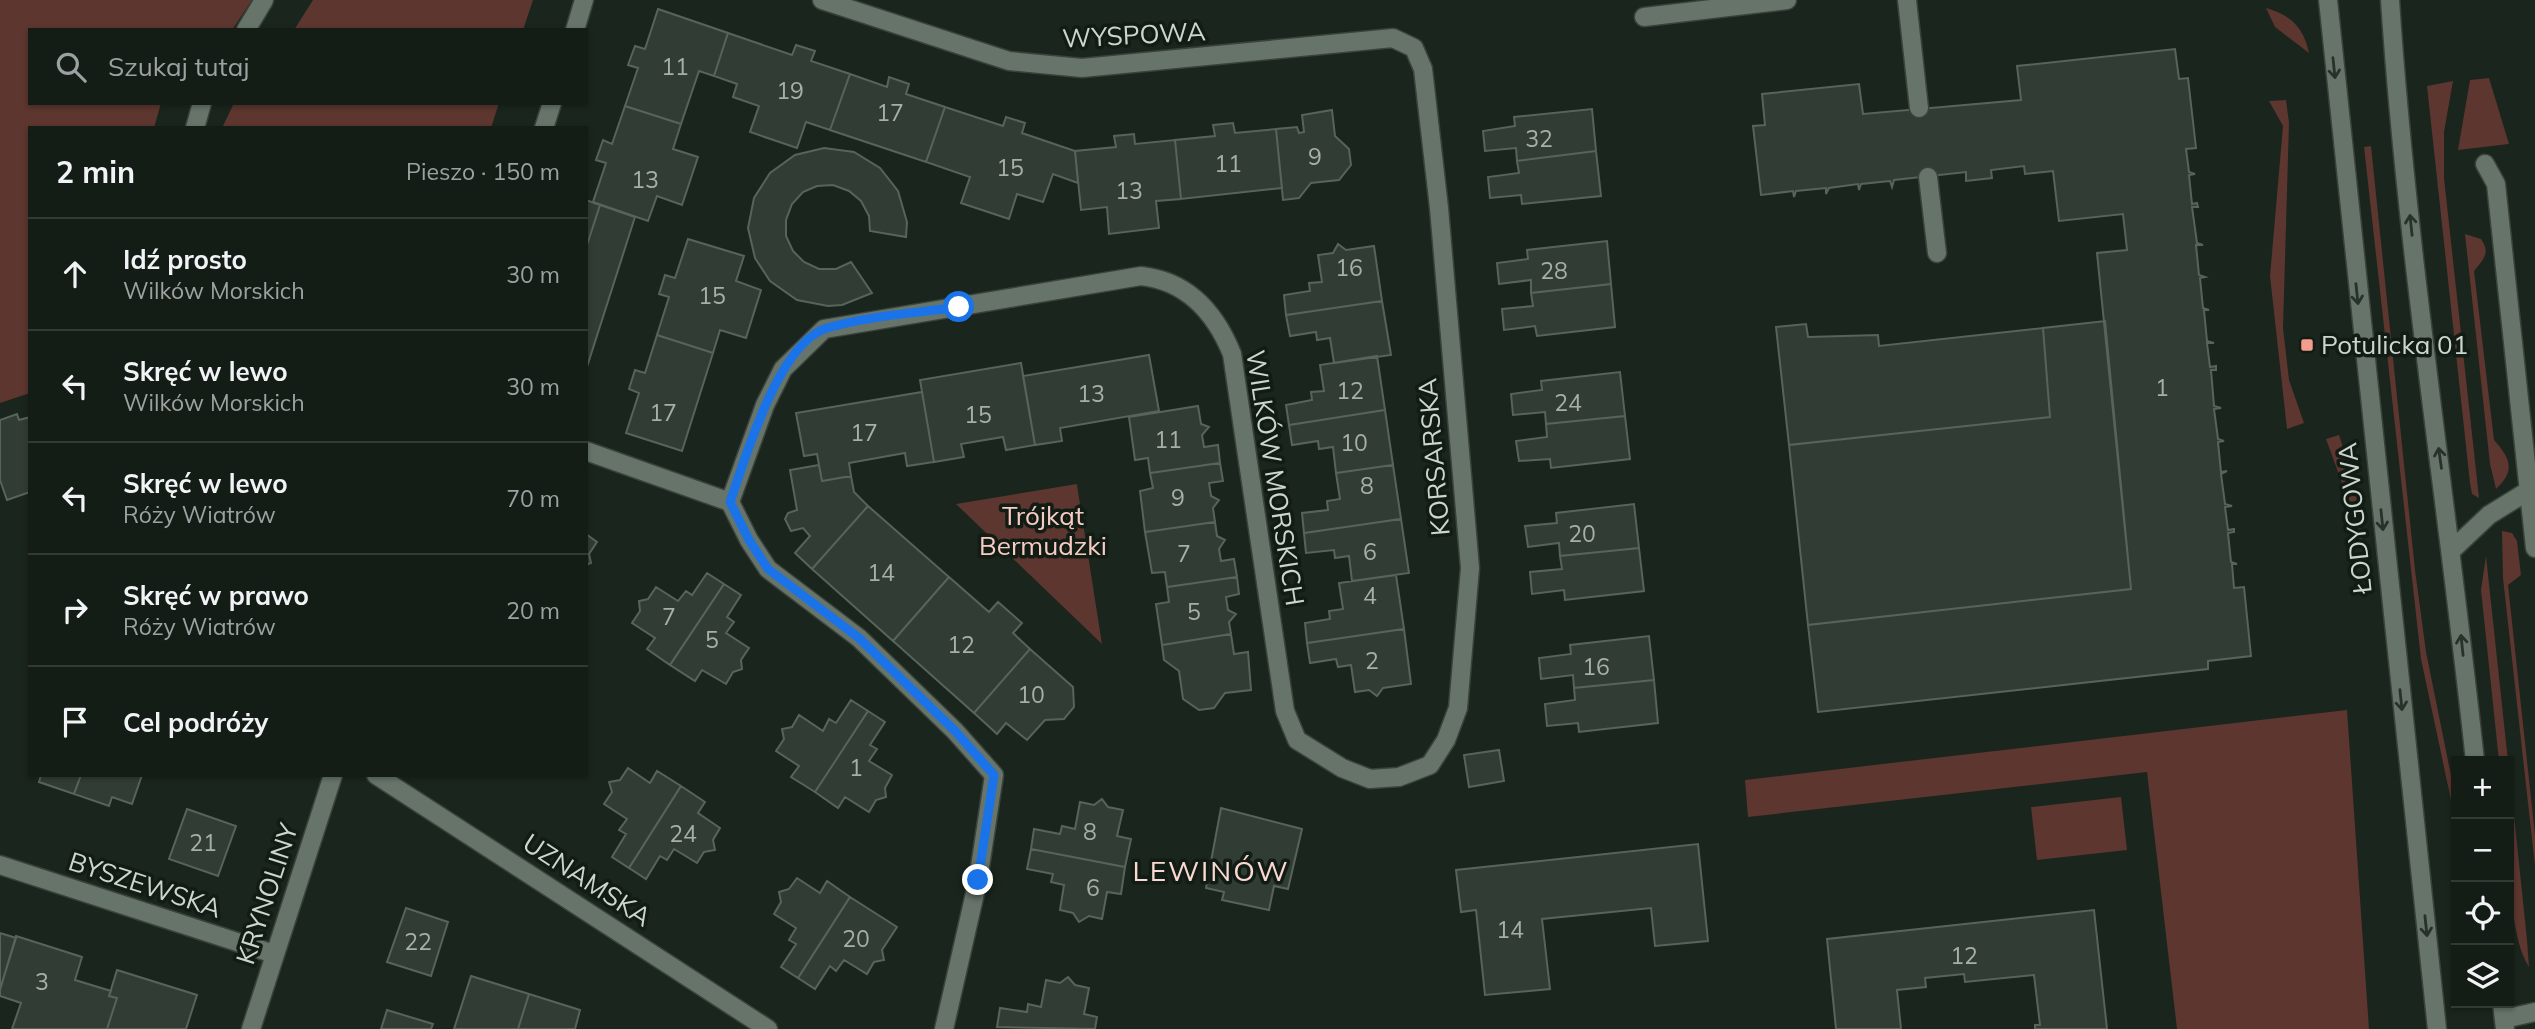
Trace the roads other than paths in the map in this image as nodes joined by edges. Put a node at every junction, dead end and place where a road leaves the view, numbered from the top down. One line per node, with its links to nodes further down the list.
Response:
1 (264, 0): 9 (street)
2 (584, 0): 10 (street)
3 (822, 0): 11 (street, WYSPOWA)
4 (1787, 0): 8 (street)
5 (1907, 0): 14 (street)
6 (2328, 0): 36 (street, ŁODYGOWA, one-way to 36)
7 (2390, 0): 24 (street, one-way to 7)
8 (1644, 17)
9 (247, 28)
10 (576, 28)
11 (1414, 48): 26 (street, KORSARSKA)
12 (201, 105): 15 (street)
13 (551, 105): 16 (street)
14 (1919, 108)
15 (196, 126)
16 (545, 126)
17 (2485, 164): 21 (street)
18 (1928, 177): 19 (street)
19 (1937, 253)
20 (588, 452): 22 (street)
21 (2528, 491): 23 (street); 24 (street)
22 (730, 502): 26 (street, WILKÓW MORSKICH); 35 (street)
23 (2535, 548)
24 (2452, 550): 25 (street, one-way to 24)
25 (2474, 756)
26 (1342, 768)
27 (332, 777): 30 (street, KRYNOLINY)
28 (379, 777): 34 (street, UZNAMSKA)
29 (0, 865): 30 (street, BYSZEWSKA)
30 (274, 954): 33 (street, KRYNOLINY)
31 (2535, 1012): 32 (street)
32 (2503, 1017)
33 (251, 1029)
34 (768, 1029)
35 (944, 1029)
36 (2437, 1029)

